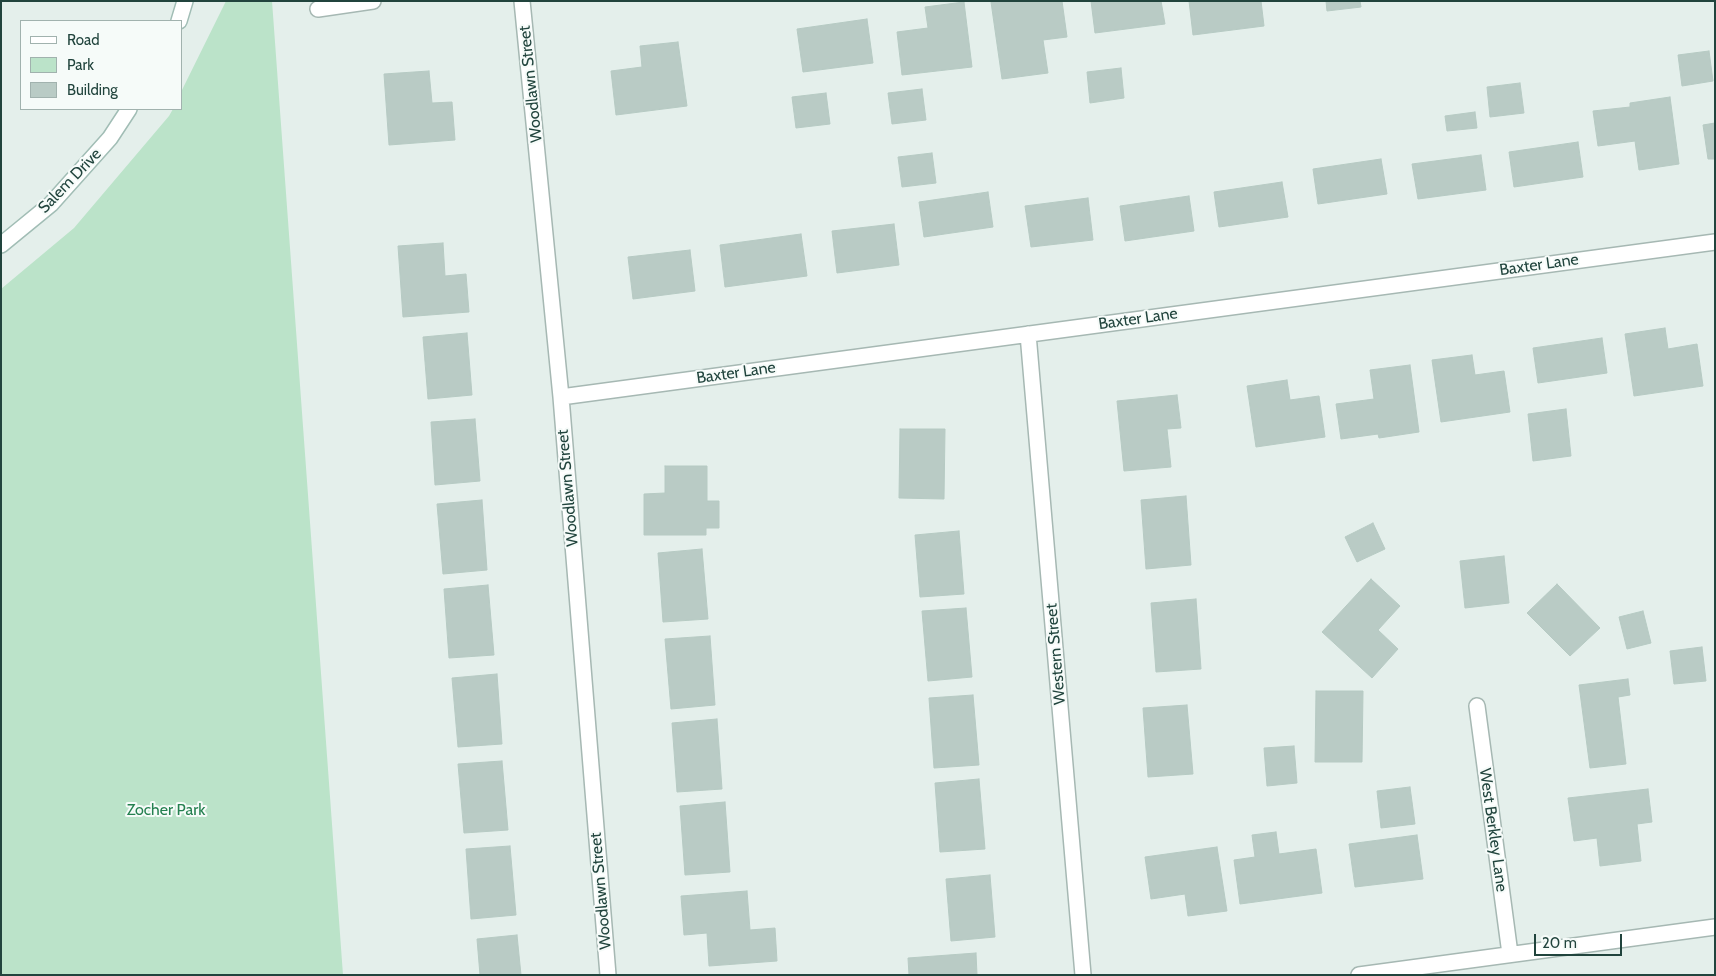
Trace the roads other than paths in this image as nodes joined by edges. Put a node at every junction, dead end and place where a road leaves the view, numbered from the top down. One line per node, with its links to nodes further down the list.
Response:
1 (185, 1): 5 (street)
2 (373, 1): 4 (street)
3 (522, 1): 10 (street, Woodlawn Street)
4 (318, 10)
5 (179, 20)
6 (128, 110): 7 (street, Salem Drive)
7 (2, 242)
8 (1715, 242): 9 (street, Baxter Lane)
9 (1028, 334): 10 (street, Baxter Lane); 15 (street, Western Street)
10 (561, 397): 14 (street, Woodlawn Street)
11 (1477, 706): 13 (street, West Berkley Lane)
12 (1715, 927): 13 (street)
13 (1510, 954): 16 (street)
14 (608, 975)
15 (1083, 975)
16 (1359, 975)

